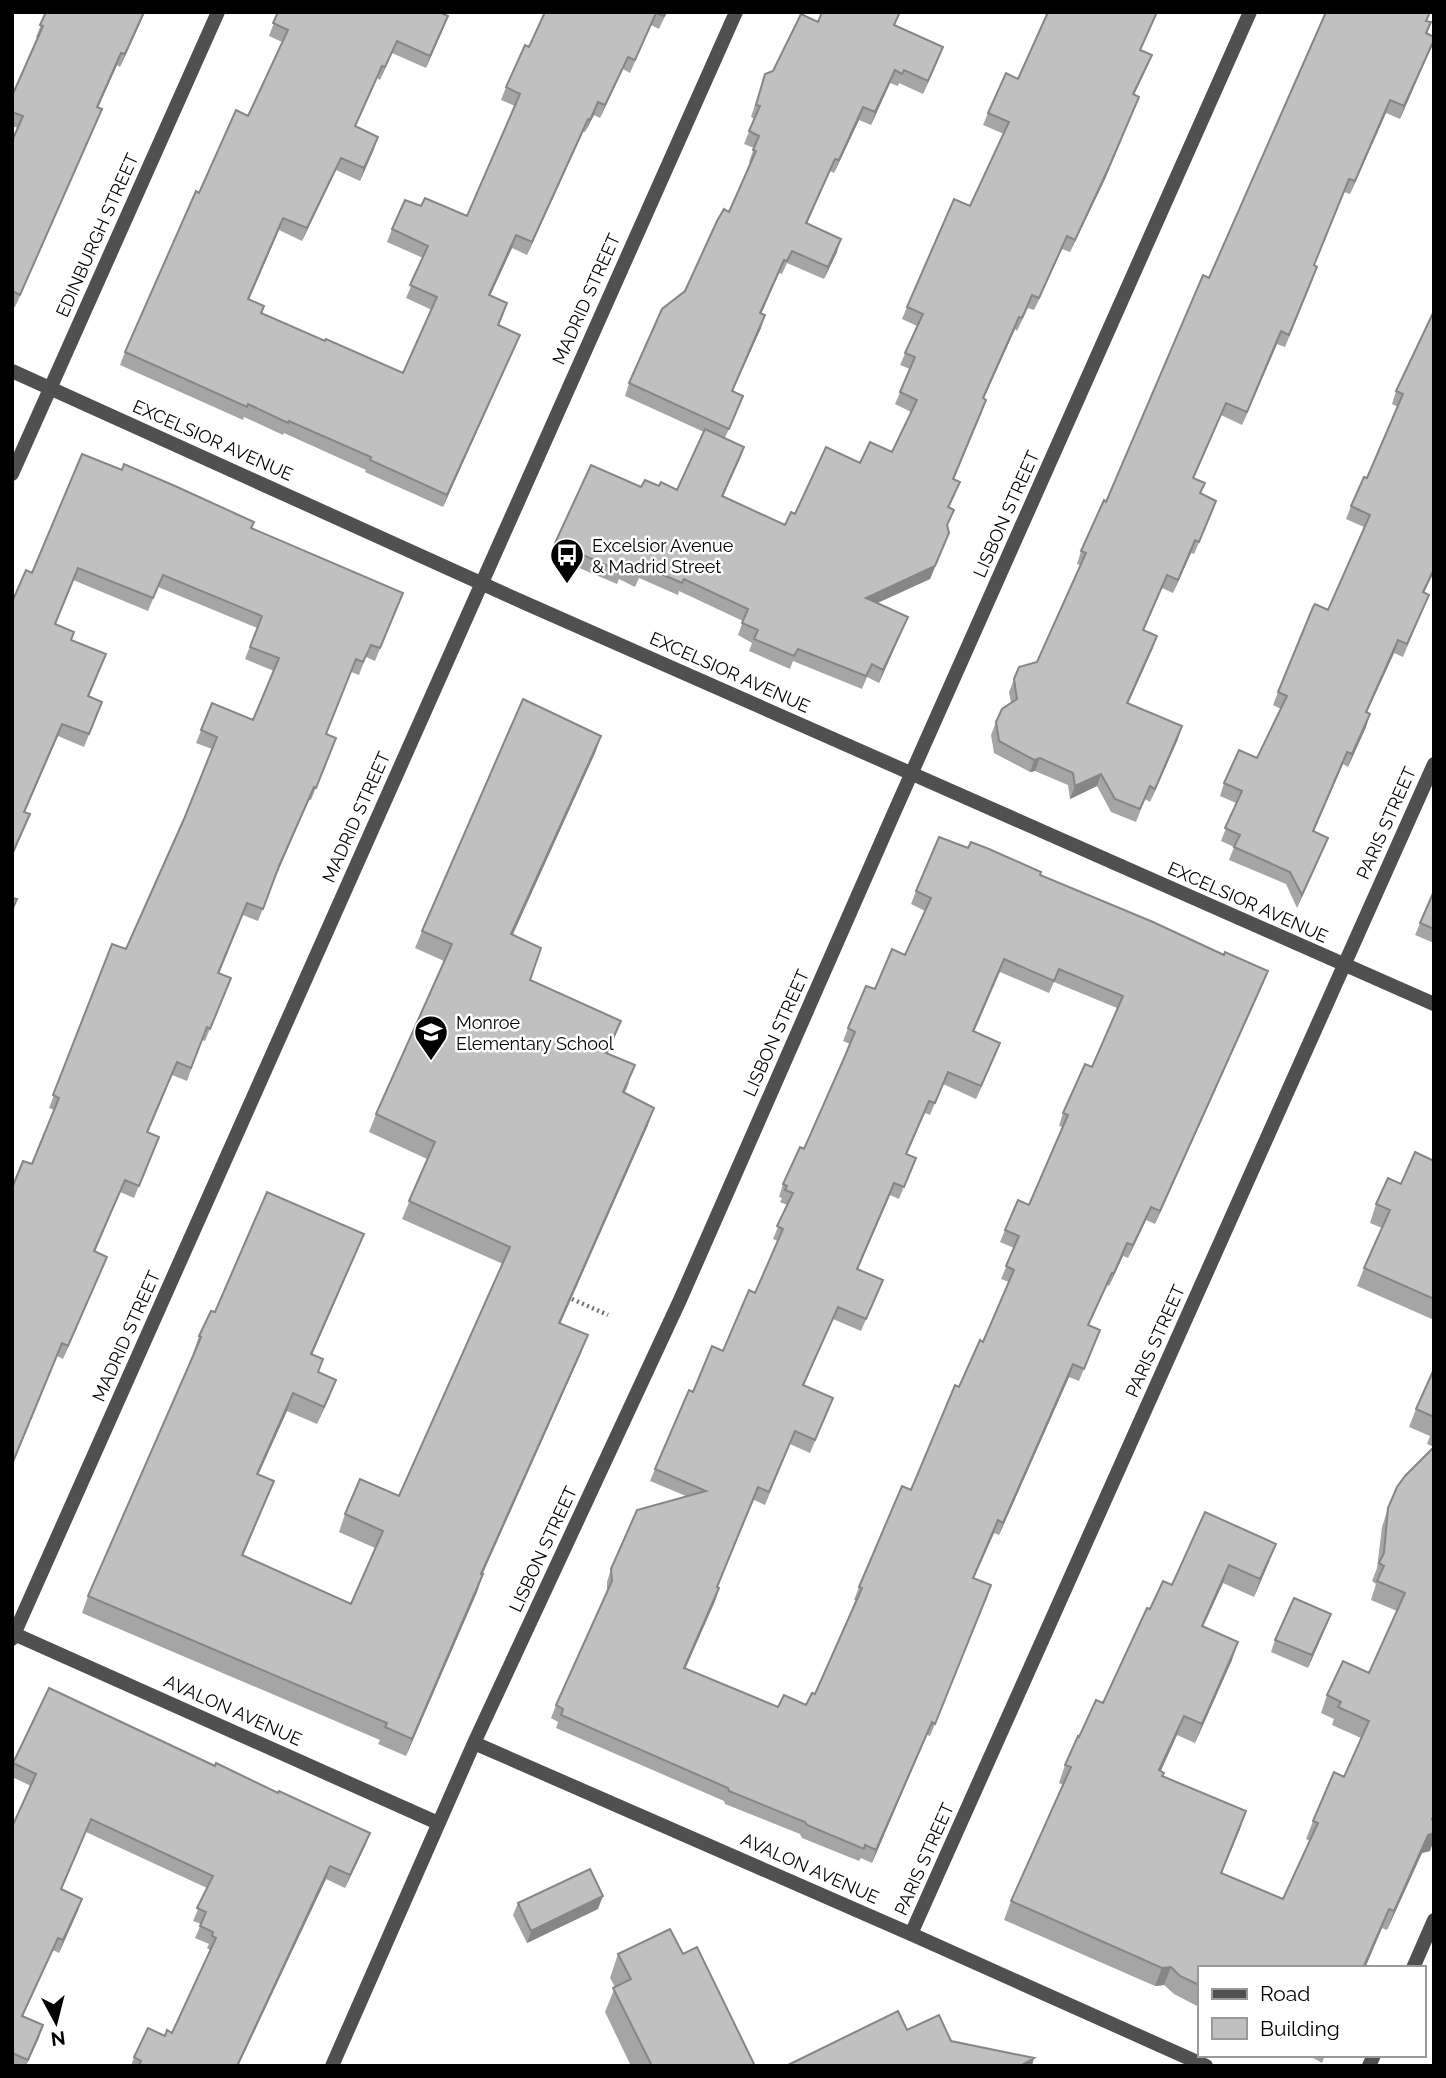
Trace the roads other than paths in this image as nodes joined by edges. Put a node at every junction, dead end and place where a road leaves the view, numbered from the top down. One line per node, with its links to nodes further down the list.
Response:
1 (218, 12): 5 (street, EDINBURGH STREET)
2 (736, 12): 7 (street, MADRID STREET)
3 (1250, 12): 9 (street, LISBON STREET)
4 (12, 371): 5 (street, EXCELSIOR AVENUE)
5 (51, 388): 6 (street, EDINBURGH STREET); 7 (street, EXCELSIOR AVENUE)
6 (12, 474)
7 (481, 582): 9 (street, EXCELSIOR AVENUE); 12 (street, MADRID STREET)
8 (1434, 764): 10 (street, PARIS STREET)
9 (912, 775): 10 (street, EXCELSIOR AVENUE); 13 (street, LISBON STREET)
10 (1344, 965): 11 (street, EXCELSIOR AVENUE); 16 (street, PARIS STREET)
11 (1434, 1004)
12 (13, 1635): 14 (street, AVALON AVENUE)
13 (474, 1743): 14 (street, LISBON STREET); 16 (street, AVALON AVENUE)
14 (438, 1824): 18 (street, LISBON STREET)
15 (1434, 1920): 17 (street)
16 (911, 1934): 19 (street, AVALON AVENUE)
17 (1414, 1966)
18 (332, 2066)
19 (1206, 2066)

